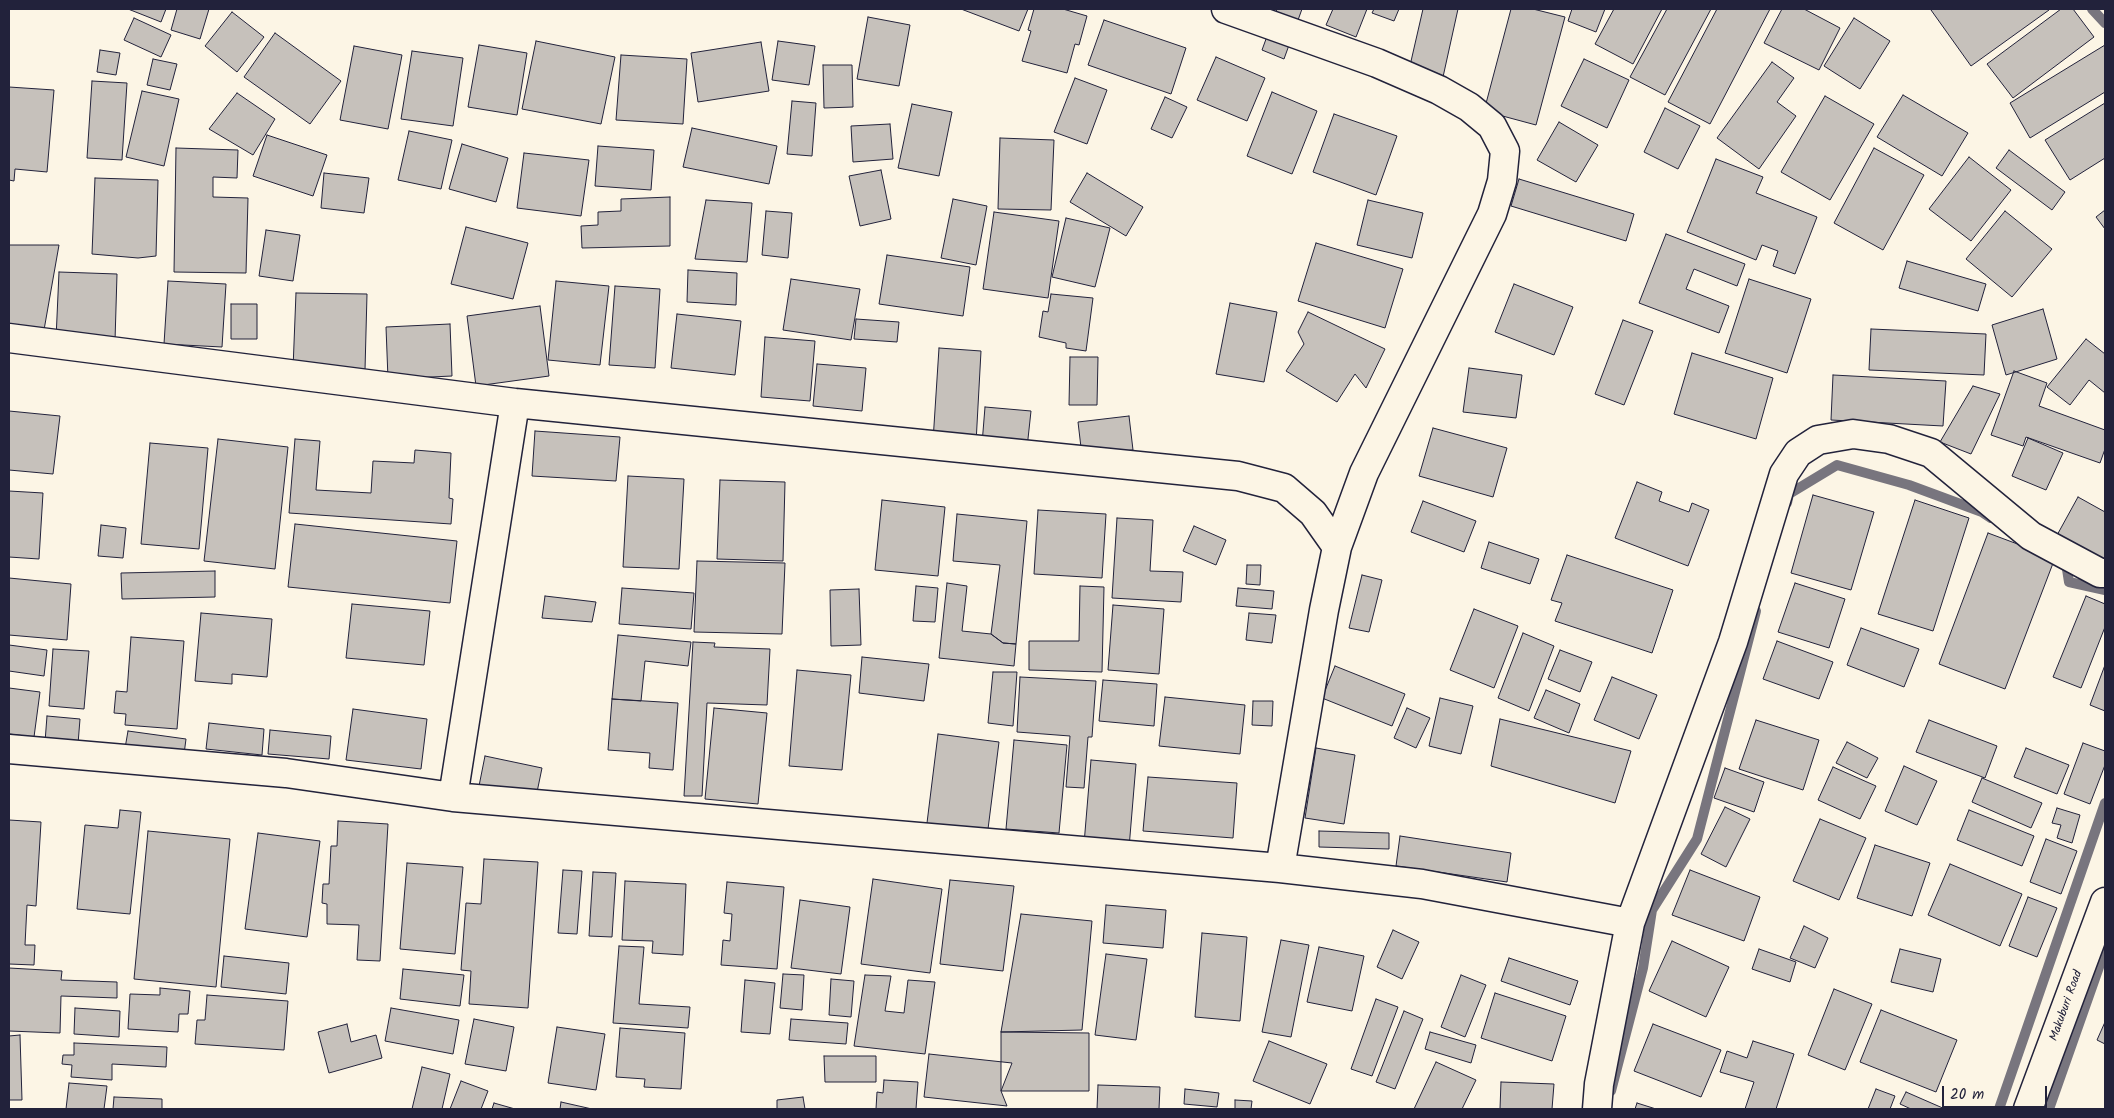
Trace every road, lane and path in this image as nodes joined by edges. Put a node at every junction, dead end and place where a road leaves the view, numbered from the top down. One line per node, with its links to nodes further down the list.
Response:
1 (1226, 9): 4 (street)
2 (9, 338): 3 (street)
3 (515, 403): 4 (street); 7 (street)
4 (1337, 547): 8 (street)
5 (2105, 573): 10 (street)
6 (9, 749): 7 (street)
7 (453, 797): 8 (street)
8 (1280, 868): 10 (street)
9 (2105, 902): 12 (street, Makuburi Road)
10 (1630, 923): 11 (street)
11 (1597, 1109)
12 (2028, 1109)

